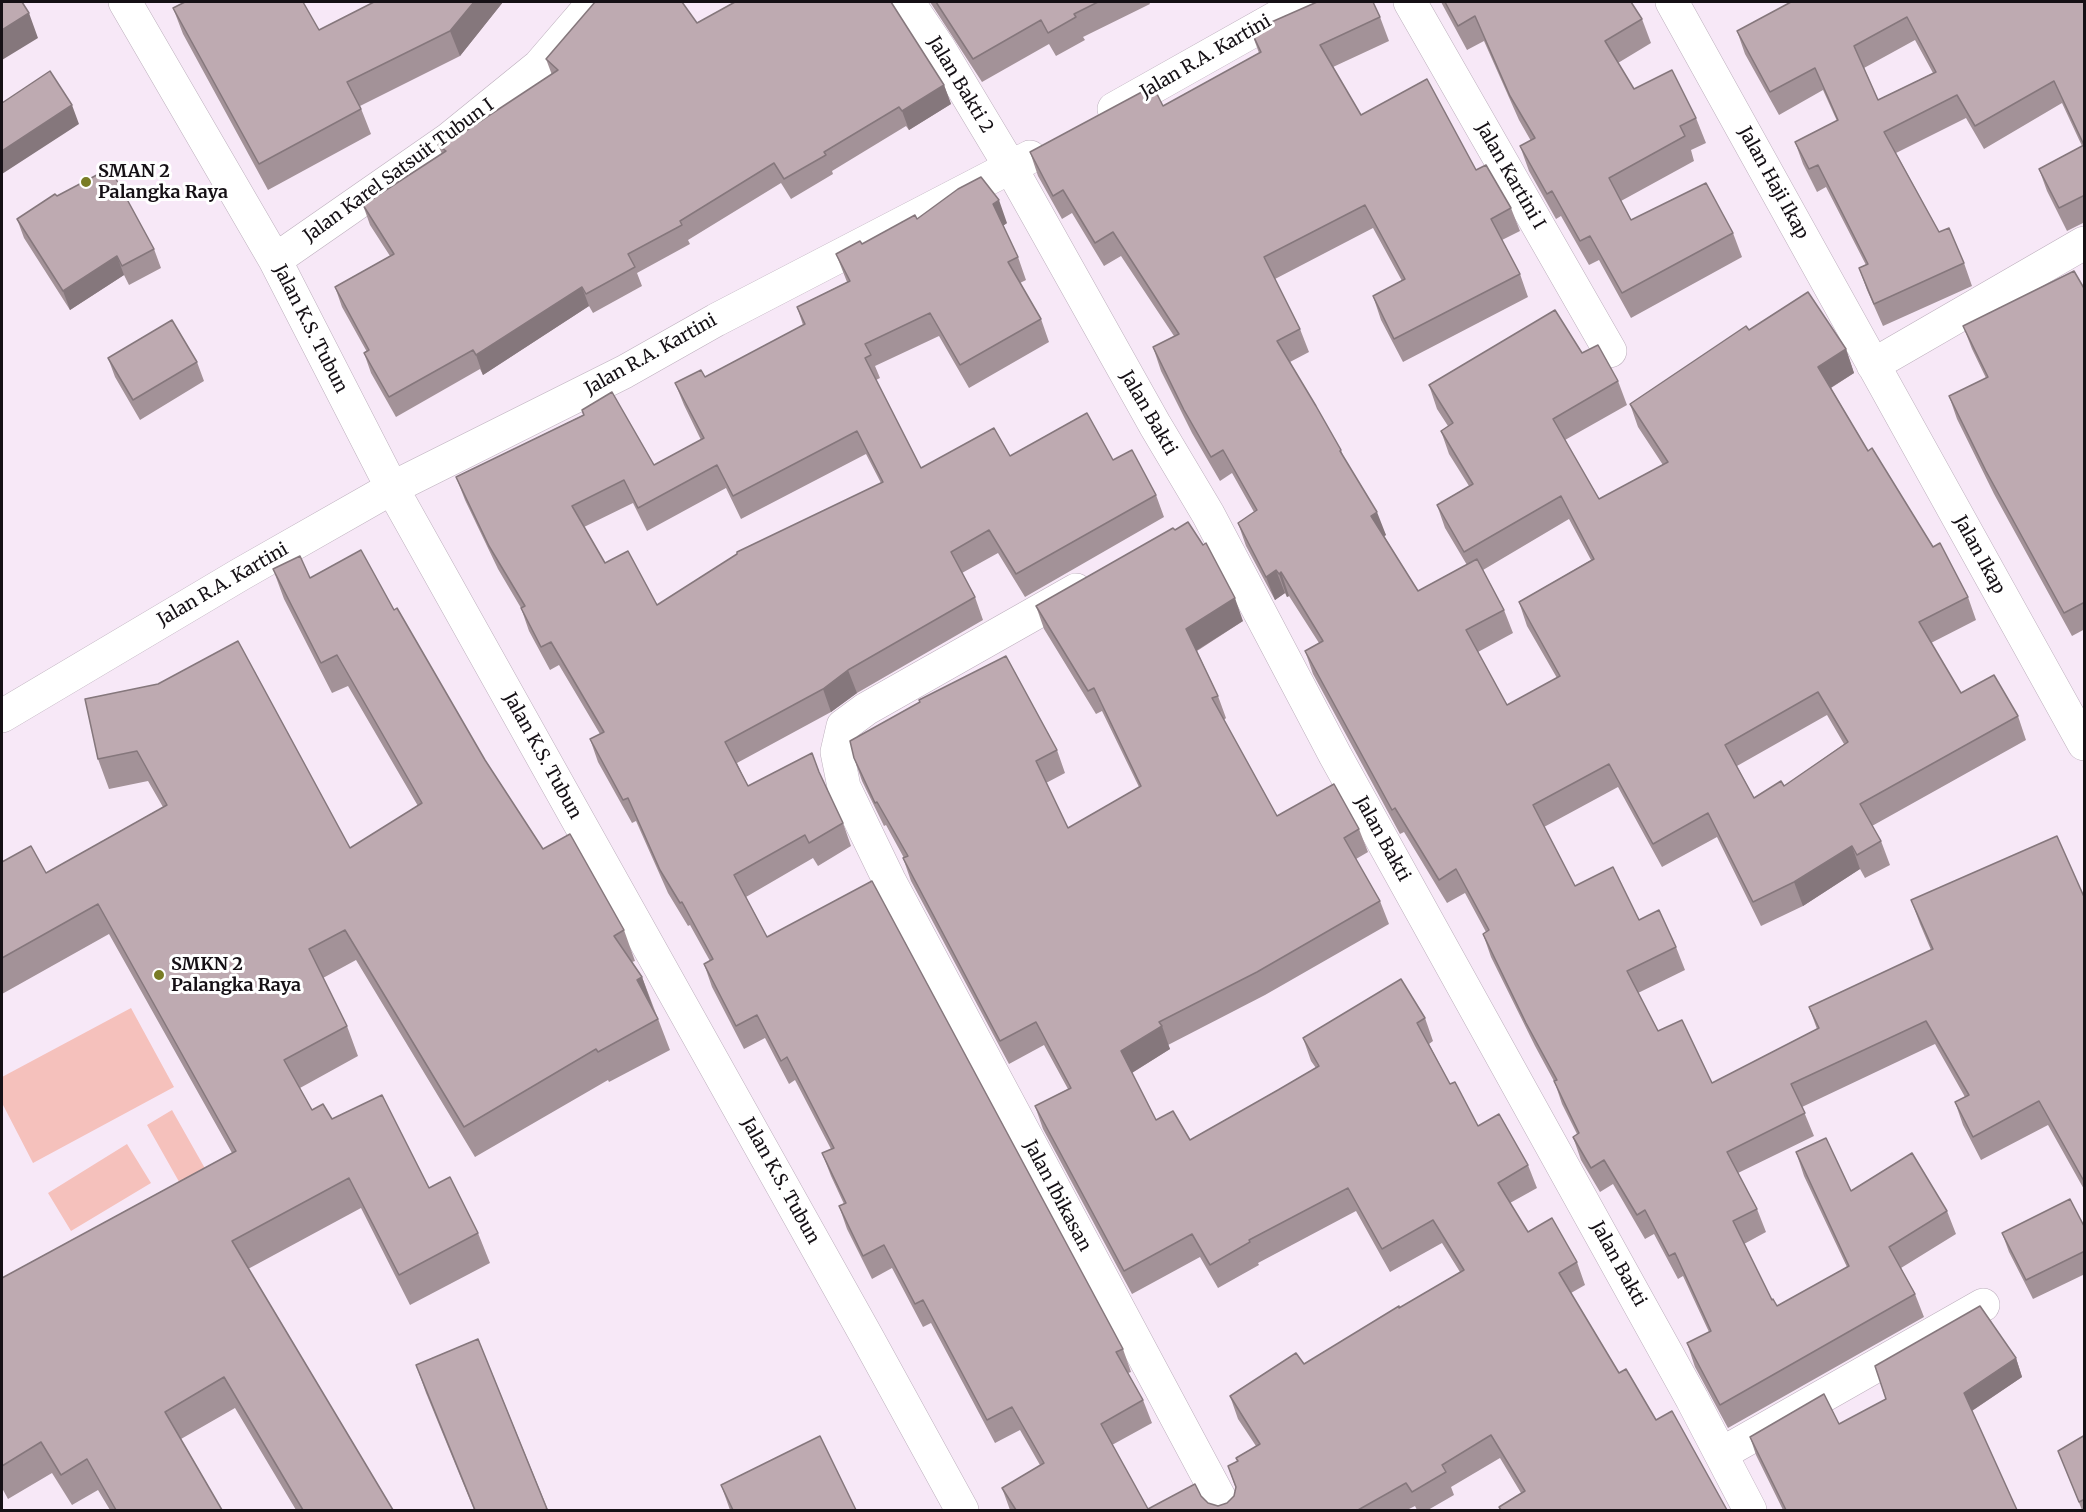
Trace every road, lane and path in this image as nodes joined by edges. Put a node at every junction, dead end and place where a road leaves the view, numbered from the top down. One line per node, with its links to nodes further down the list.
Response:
1 (125, 2): 11 (street, Jalan K.S. Tubun)
2 (594, 2): 11 (street, Jalan Karel Satsuit Tubun I)
3 (908, 2): 9 (street, Jalan Bakti 2)
4 (1304, 2): 7 (street, Jalan R.A. Kartini)
5 (1410, 2): 12 (street, Jalan Kartini I)
6 (1672, 2): 13 (street, Jalan Haji Ikap)
7 (1092, 122)
8 (1052, 145): 9 (street, Jalan R.A. Kartini)
9 (1011, 168): 14 (street, Jalan R.A. Kartini); 19 (street, Jalan Bakti)
10 (2085, 243): 13 (street)
11 (275, 260): 14 (street, Jalan K.S. Tubun)
12 (1610, 351)
13 (1873, 365): 17 (street, Jalan Ikap)
14 (393, 488): 16 (street, Jalan R.A. Kartini); 20 (street, Jalan K.S. Tubun)
15 (1104, 573): 21 (street, Jalan Ibikasan)
16 (2, 716)
17 (2085, 744)
18 (1983, 1305): 19 (street)
19 (1721, 1454): 22 (street, Jalan Bakti)
20 (962, 1510)
21 (1226, 1510)
22 (1750, 1510)

